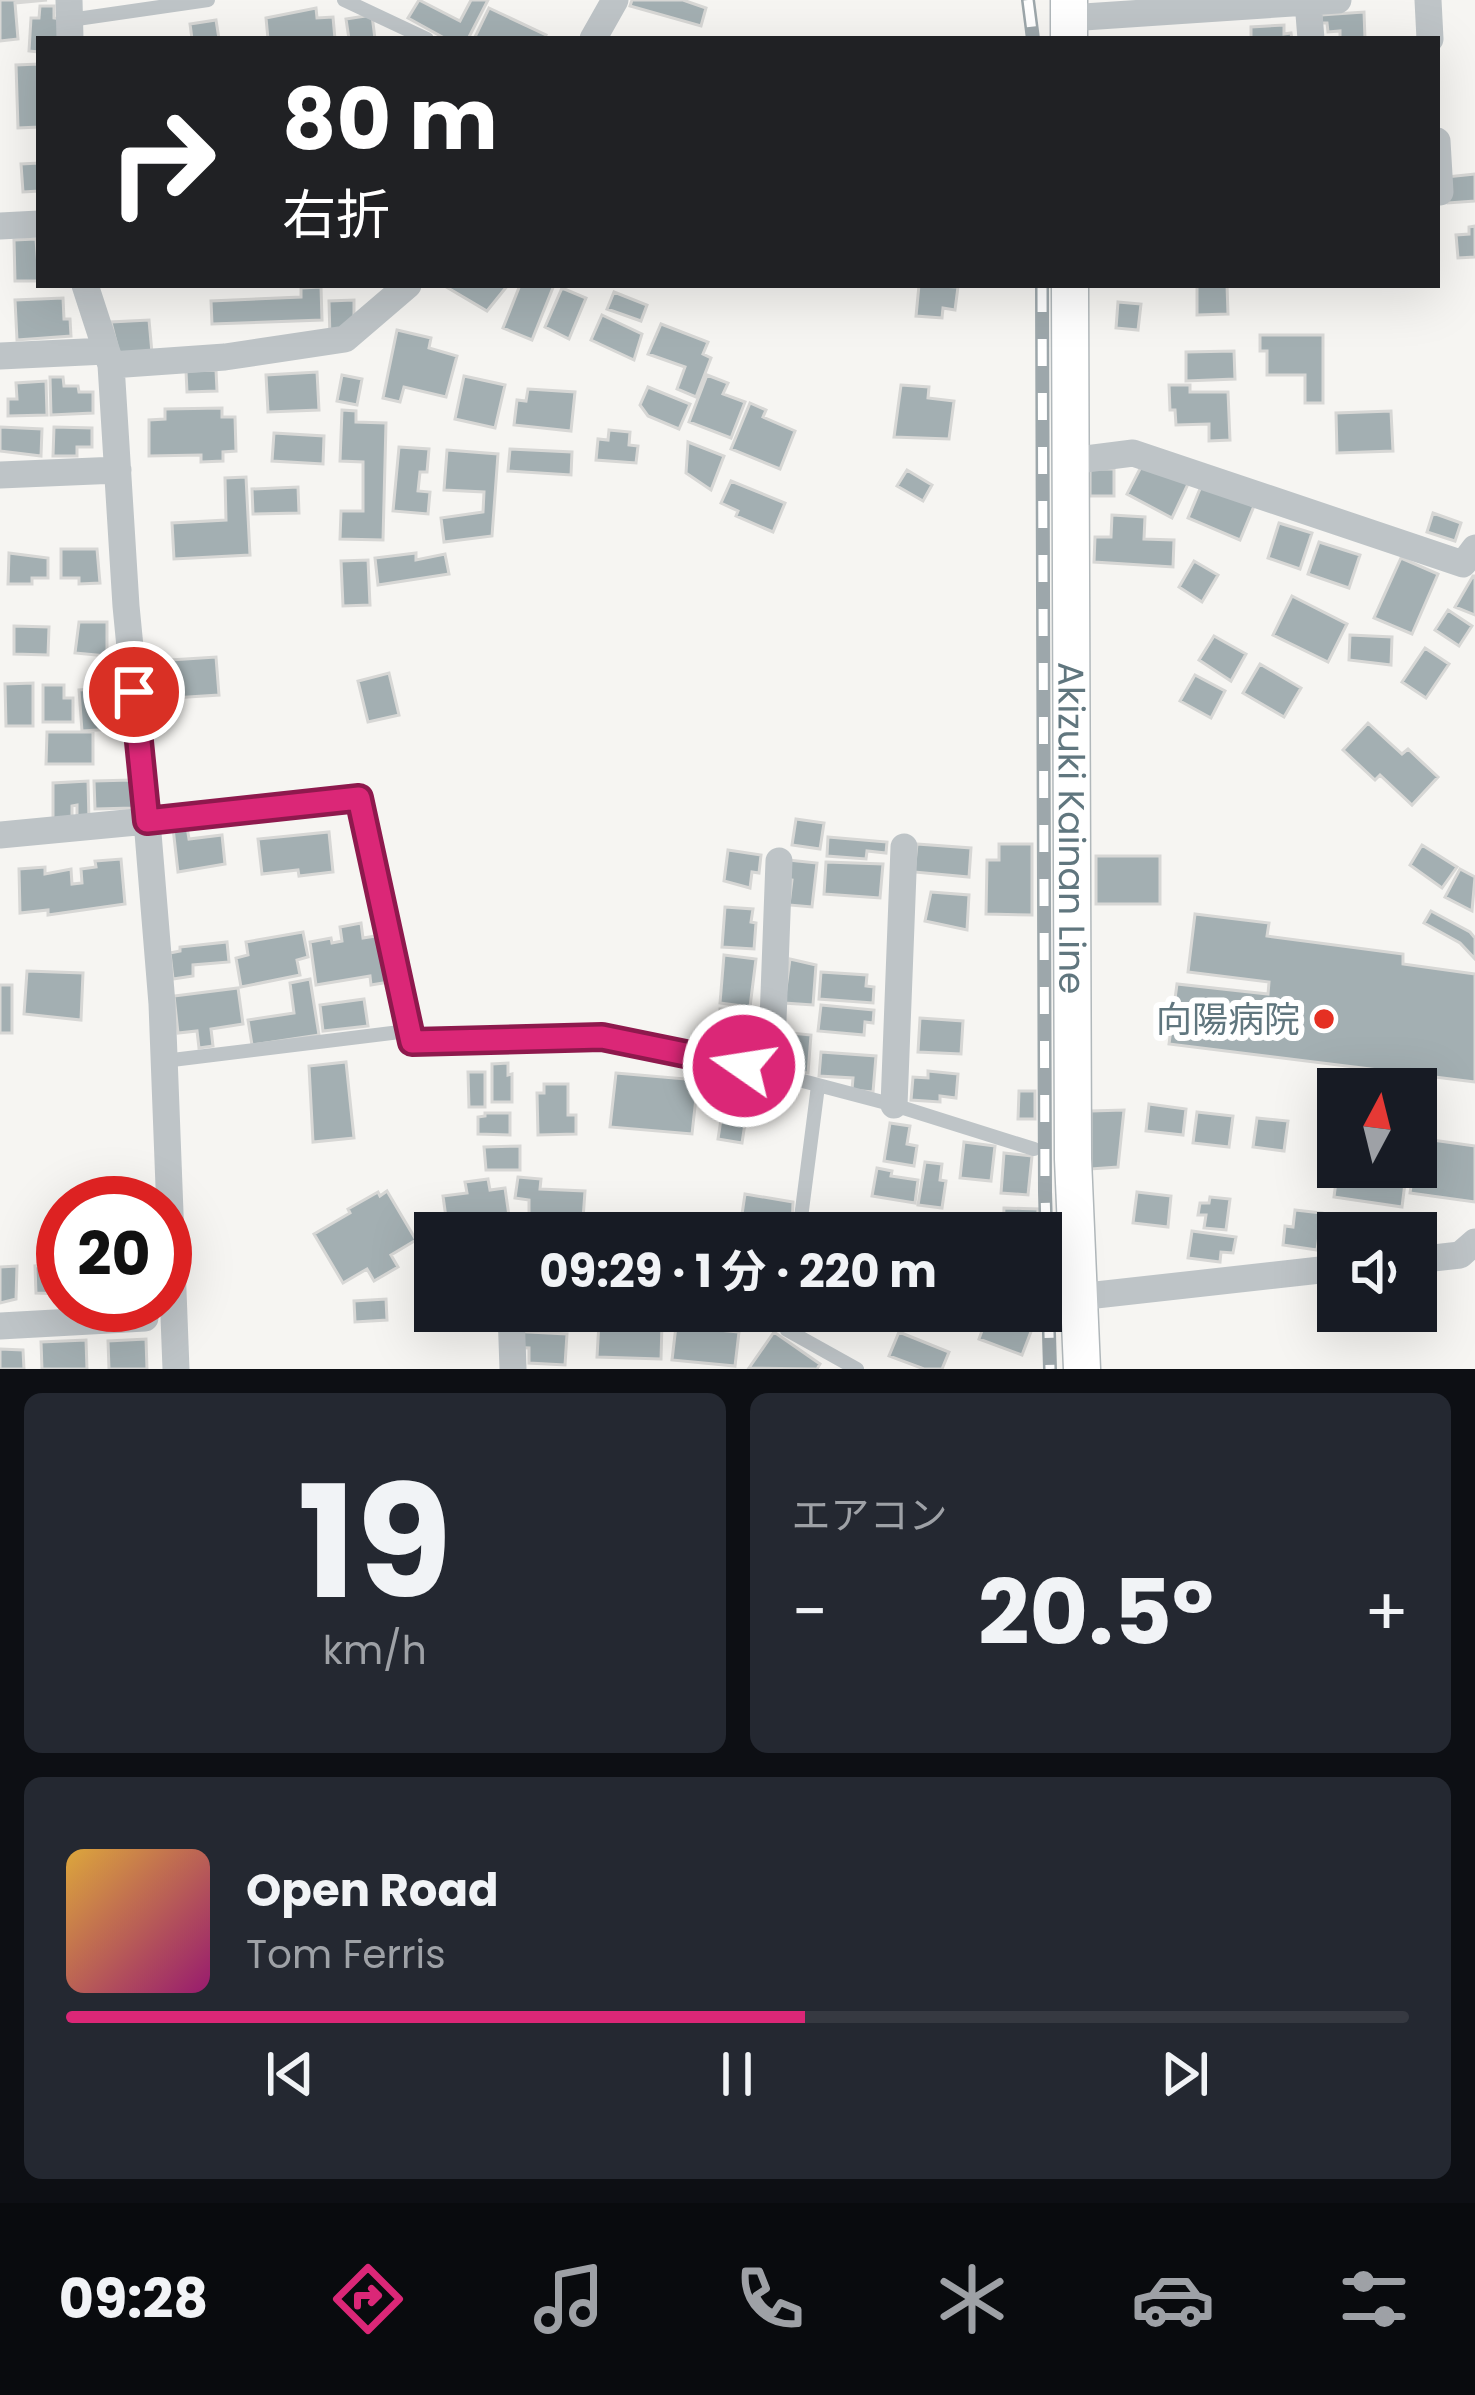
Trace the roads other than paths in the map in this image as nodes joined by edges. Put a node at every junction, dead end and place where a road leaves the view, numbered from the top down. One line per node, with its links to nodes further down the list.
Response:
1 (208, 0): 8 (lane)
2 (344, 0): 9 (lane)
3 (615, 0): 10 (street)
4 (1338, 0): 6 (street)
5 (1428, 0): 12 (street)
6 (1291, 2): 7 (street); 11 (street)
7 (1069, 19)
8 (70, 20)
9 (421, 36)
10 (595, 36)
11 (1309, 36)
12 (1430, 36)
13 (36, 224): 14 (street)
14 (0, 226)
15 (86, 288): 19 (street)
16 (404, 288): 19 (street)
17 (1070, 288): 20 (main road, Akizuki Kainan Line)
18 (0, 356): 19 (street)
19 (109, 358): 21 (street)
20 (1070, 461): 23 (street); 38 (main road, Akizuki Kainan Line)
21 (118, 470): 22 (street); 24 (street)
22 (0, 475)
23 (1475, 548)
24 (147, 821): 25 (street); 28 (lane); 29 (street)
25 (0, 835)
26 (904, 847): 32 (street)
27 (779, 861): 30 (street)
28 (408, 1031): 29 (lane); 30 (lane)
29 (164, 1061): 43 (street)
30 (771, 1073): 31 (lane)
31 (818, 1086): 32 (lane); 34 (lane)
32 (894, 1105): 33 (lane)
33 (1034, 1149)
34 (802, 1212)
35 (1475, 1242): 36 (street)
36 (1437, 1258)
37 (1317, 1270): 38 (street)
38 (1078, 1297): 46 (main road, Akizuki Kainan Line)
39 (36, 1324): 40 (street)
40 (0, 1326)
41 (512, 1332): 44 (street)
42 (791, 1332): 45 (lane)
43 (176, 1369)
44 (513, 1369)
45 (857, 1369)
46 (1082, 1369)

